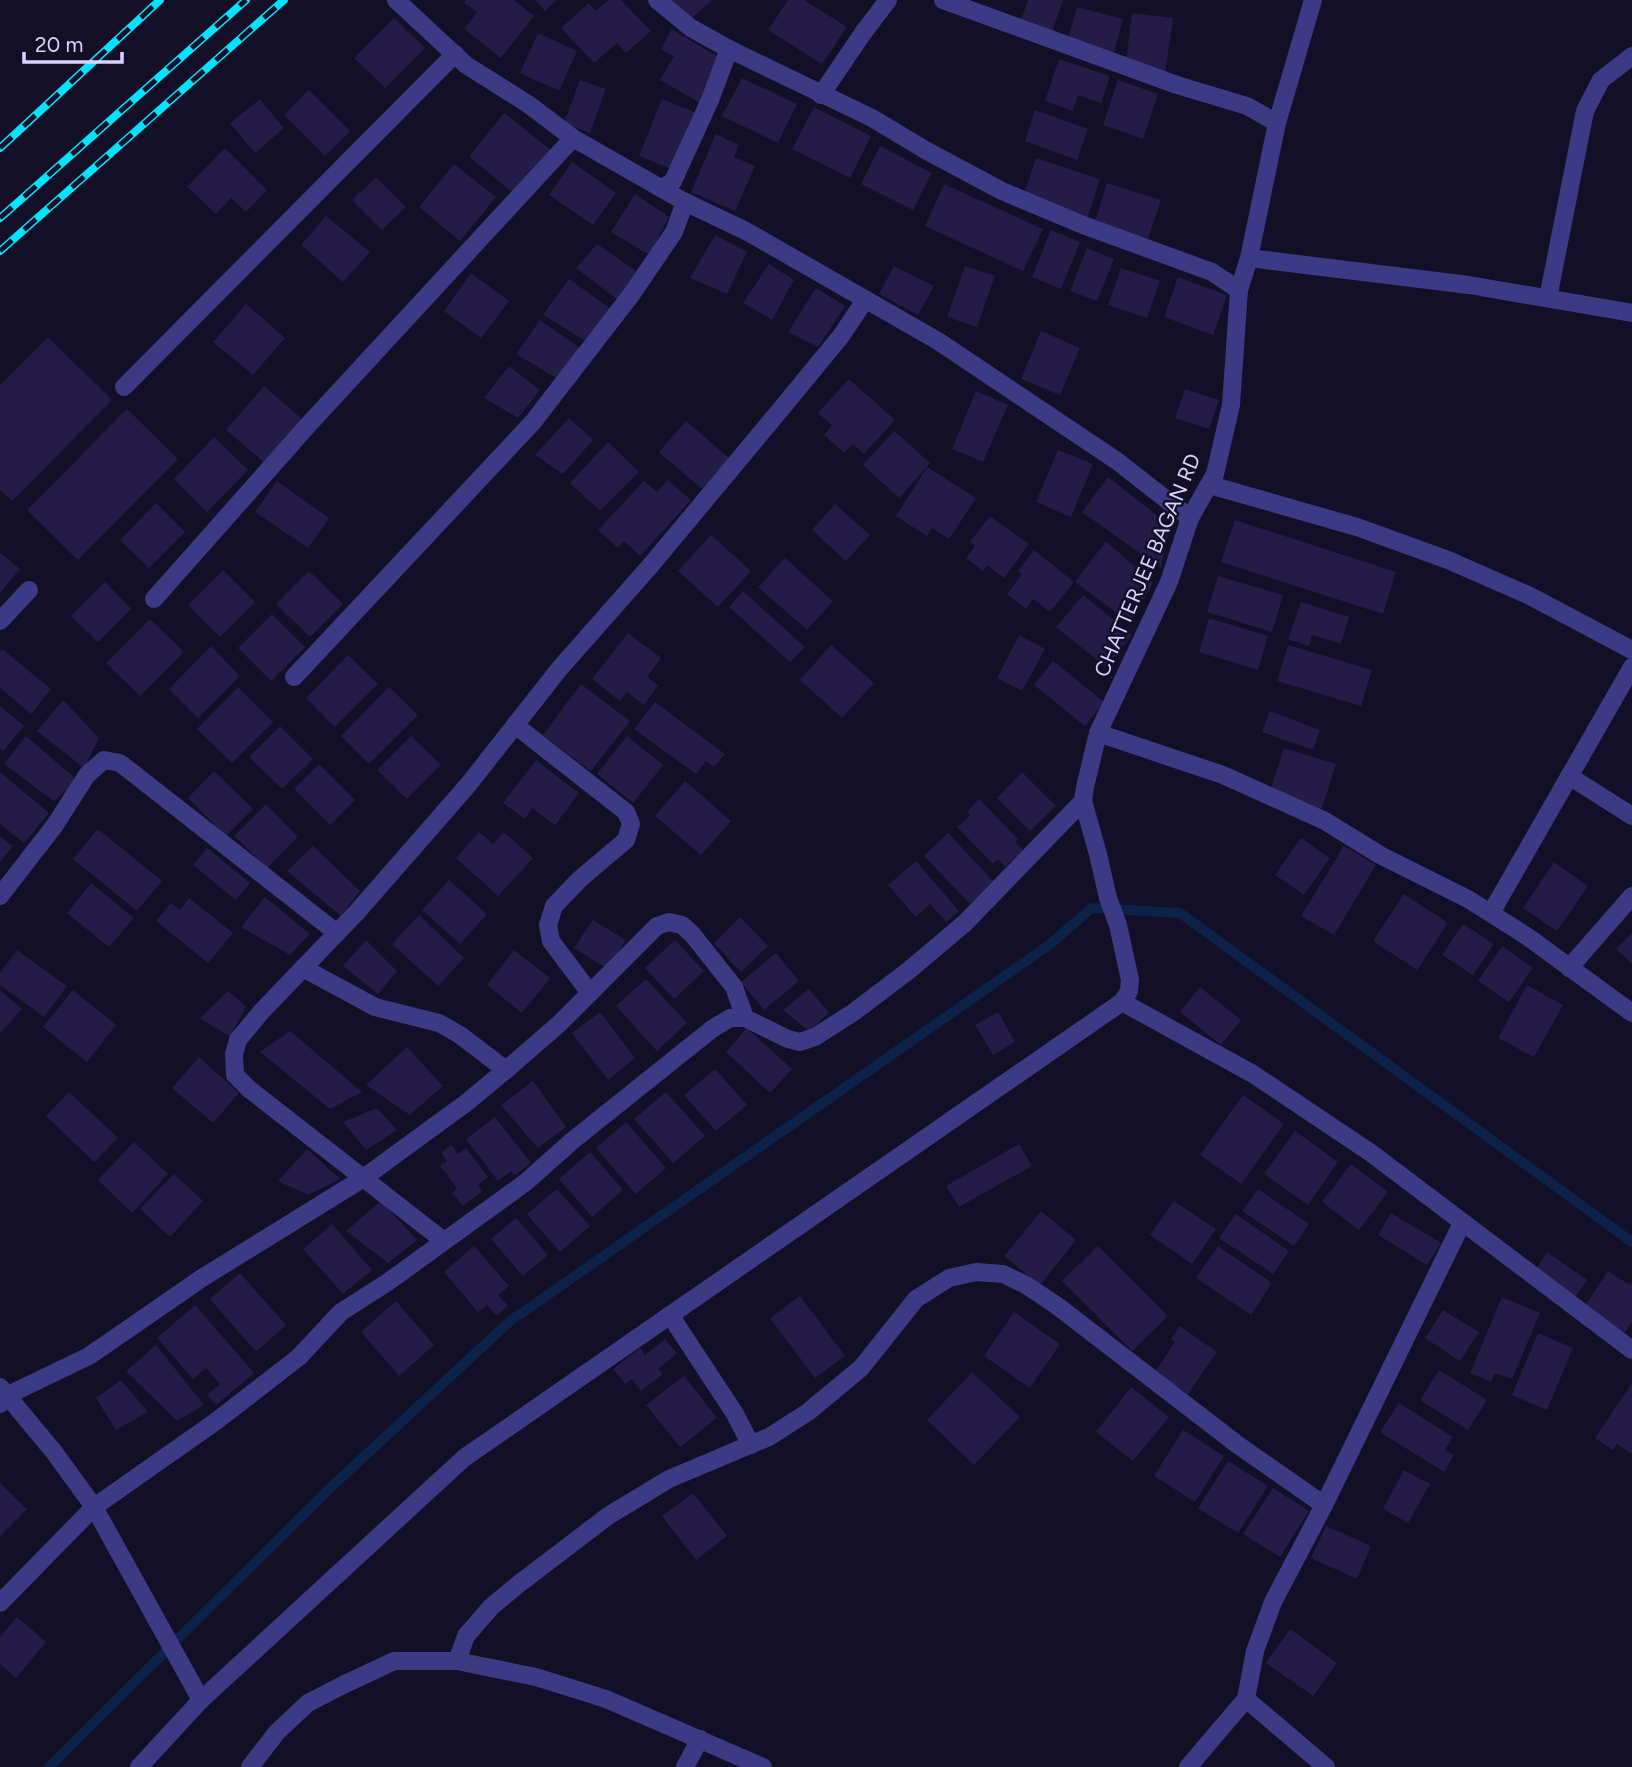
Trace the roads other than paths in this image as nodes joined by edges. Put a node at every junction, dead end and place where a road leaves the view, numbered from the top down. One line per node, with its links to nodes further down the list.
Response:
1 (396, 0): 7 (street)
2 (657, 0): 6 (street)
3 (888, 0): 9 (street)
4 (943, 0): 10 (street)
5 (1313, 0): 10 (street, CHATTERJEE BAGAN RD)
6 (729, 49): 9 (street); 12 (street)
7 (455, 54): 11 (street); 19 (street)
8 (1632, 56): 16 (street)
9 (821, 95): 15 (street)
10 (1278, 123): 14 (street, CHATTERJEE BAGAN RD)
11 (573, 138): 12 (street); 23 (street)
12 (662, 188): 13 (street)
13 (685, 202): 17 (street); 27 (street)
14 (1249, 258): 15 (street, CHATTERJEE BAGAN RD); 16 (street)
15 (1240, 290): 20 (street, CHATTERJEE BAGAN RD)
16 (1548, 298): 18 (street)
17 (865, 300): 21 (street); 28 (street)
18 (1632, 313)
19 (124, 387)
20 (1210, 485): 21 (street, CHATTERJEE BAGAN RD); 25 (street)
21 (1190, 518): 29 (street, CHATTERJEE BAGAN RD)
22 (29, 590): 24 (street)
23 (154, 599)
24 (0, 621)
25 (1632, 650)
26 (1632, 667): 30 (street)
27 (294, 677)
28 (515, 725): 36 (street); 39 (street)
29 (1098, 733): 31 (street, CHATTERJEE BAGAN RD); 35 (street)
30 (1569, 776): 32 (street); 35 (street)
31 (1083, 801): 40 (street, CHATTERJEE BAGAN RD); 42 (street)
32 (1632, 816)
33 (0, 896): 36 (street)
34 (1632, 896): 38 (street)
35 (1491, 913): 38 (street)
36 (337, 933): 37 (street)
37 (303, 968): 43 (street); 44 (street)
38 (1569, 968): 41 (street)
39 (590, 993): 42 (street); 43 (street)
40 (1122, 1002): 45 (street); 47 (street)
41 (1632, 1013)
42 (745, 1018): 46 (street)
43 (506, 1070): 44 (street)
44 (362, 1179): 46 (street); 49 (street)
45 (1462, 1223): 48 (street); 51 (street)
46 (444, 1241): 52 (street)
47 (670, 1315): 50 (street); 56 (street)
48 (1632, 1350)
49 (3, 1395): 52 (street)
50 (751, 1445): 51 (street); 54 (street)
51 (1324, 1504): 55 (street)
52 (94, 1507): 53 (street); 56 (street)
53 (0, 1603)
54 (457, 1661): 57 (street); 59 (street)
55 (1246, 1699): 62 (street); 63 (street)
56 (201, 1700): 58 (street)
57 (700, 1739): 60 (street); 61 (street)
58 (139, 1767)
59 (250, 1767)
60 (685, 1767)
61 (763, 1767)
62 (1188, 1767)
63 (1326, 1767)

